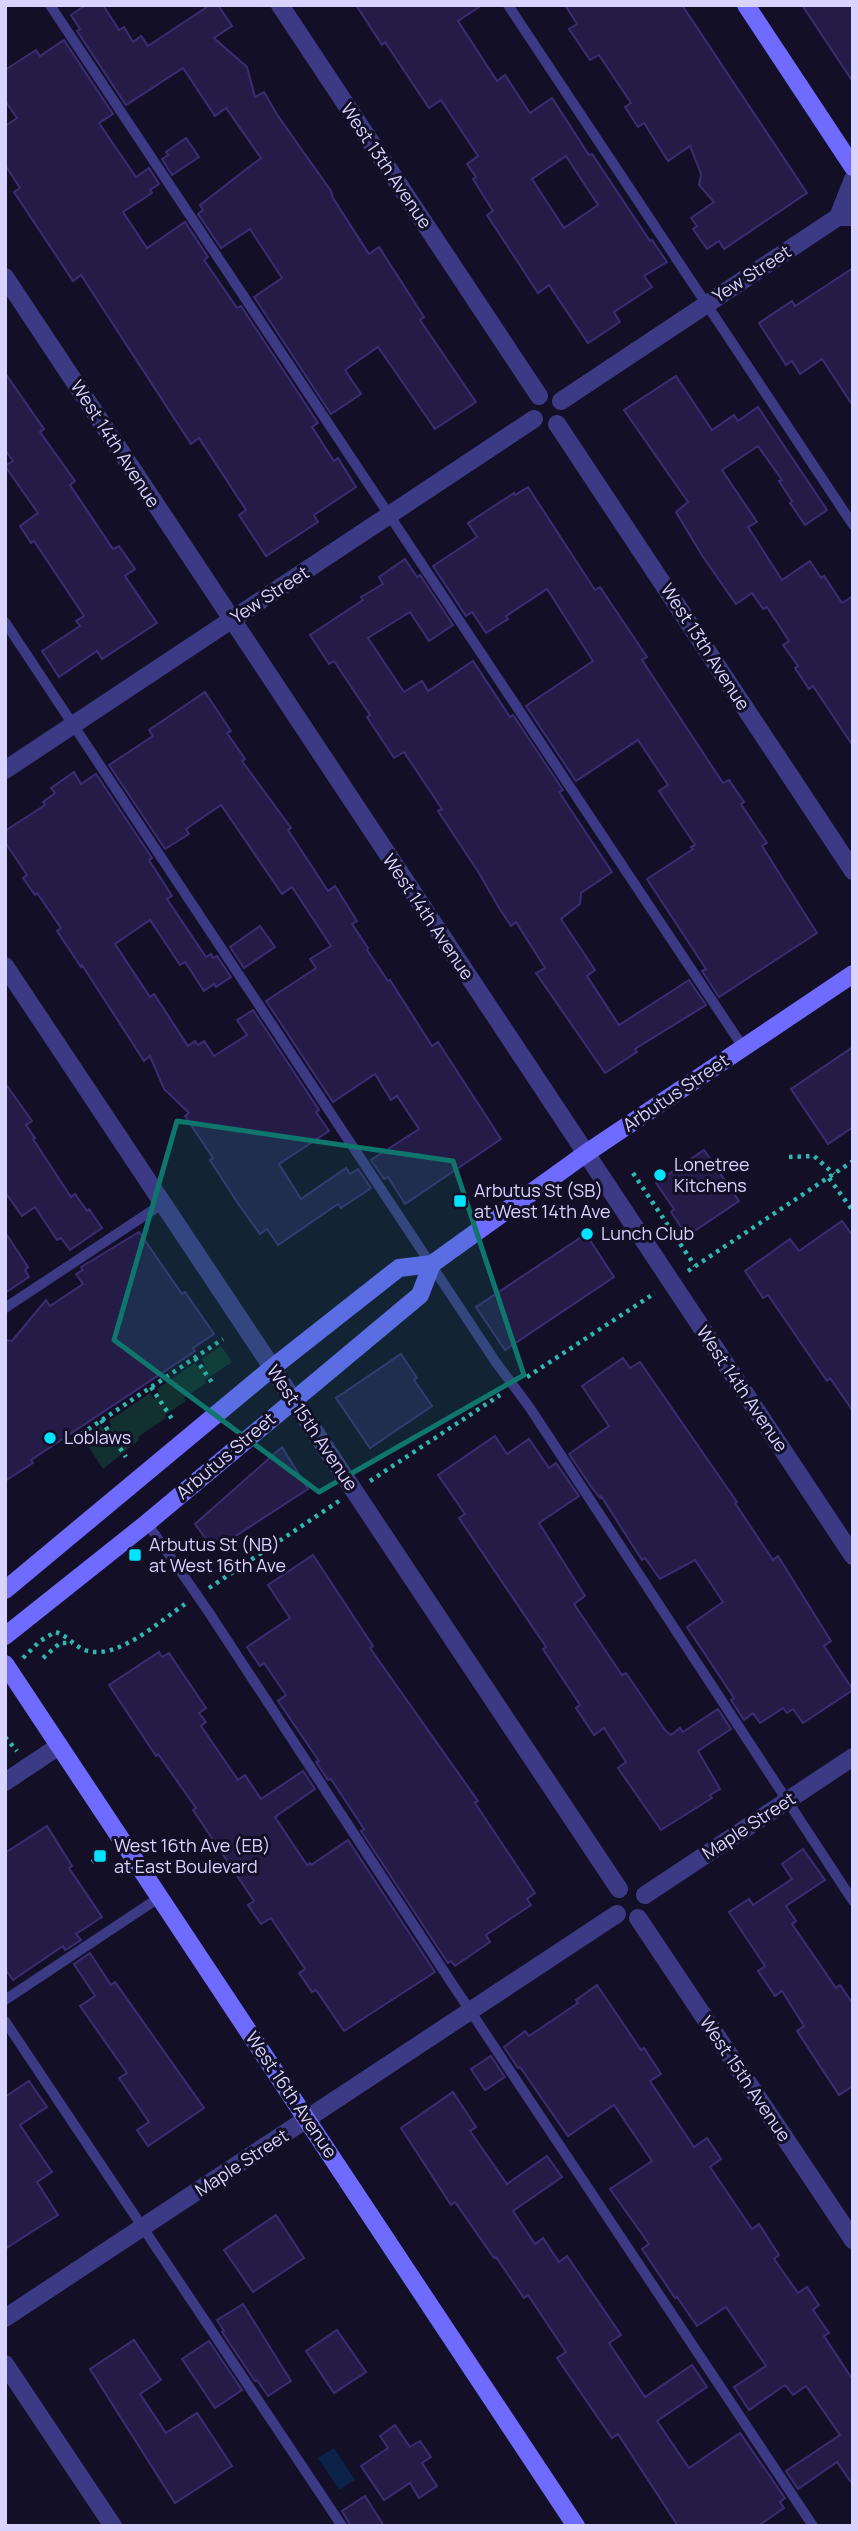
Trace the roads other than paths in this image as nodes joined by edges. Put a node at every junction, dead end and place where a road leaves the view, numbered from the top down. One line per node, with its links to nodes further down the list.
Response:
1 (50, 5): 14 (lane)
2 (280, 5): 10 (street, West 13th Avenue)
3 (508, 5): 9 (lane)
4 (746, 5): 5 (main road)
5 (853, 167)
6 (853, 179): 7 (street, Yew Street)
7 (845, 217): 9 (street, Yew Street)
8 (5, 277): 16 (street, West 14th Avenue)
9 (706, 304): 11 (street, Yew Street); 15 (lane)
10 (539, 396): 11 (street); 12 (street)
11 (561, 401): 13 (street)
12 (534, 419): 13 (street); 14 (street, Yew Street)
13 (558, 424): 20 (street, West 13th Avenue)
14 (389, 516): 16 (street, Yew Street); 23 (lane)
15 (853, 525)
16 (231, 620): 18 (street, Yew Street); 24 (street, West 14th Avenue)
17 (5, 622): 18 (lane)
18 (73, 724): 19 (street, Yew Street); 26 (lane)
19 (5, 770)
20 (853, 871)
21 (5, 966): 25 (street, West 15th Avenue)
22 (853, 974): 23 (main road, Arbutus Street)
23 (743, 1047): 24 (main road, Arbutus Street)
24 (585, 1154): 26 (main road, Arbutus Street); 31 (street, West 14th Avenue)
25 (162, 1204): 27 (lane); 28 (street, West 15th Avenue)
26 (432, 1264): 28 (main road, Arbutus Street); 29 (main road, Arbutus Street); 38 (lane)
27 (5, 1308)
28 (272, 1368): 29 (street, West 15th Avenue); 32 (main road, Arbutus Street)
29 (292, 1401): 30 (main road, Arbutus Street); 39 (street, West 15th Avenue)
30 (147, 1523): 33 (main road, Arbutus Street); 46 (lane)
31 (853, 1556)
32 (5, 1590)
33 (5, 1636)
34 (5, 1664): 35 (main road, West 16th Avenue)
35 (59, 1746): 37 (street); 41 (main road, West 16th Avenue)
36 (853, 1756): 38 (street, Maple Street)
37 (5, 1782)
38 (786, 1802): 40 (street, Maple Street); 42 (lane)
39 (619, 1889): 40 (street); 43 (street)
40 (645, 1895): 44 (street)
41 (160, 1897): 45 (lane); 48 (main road, West 16th Avenue)
42 (853, 1901)
43 (617, 1913): 44 (street); 46 (street, Maple Street)
44 (638, 1918): 50 (street, West 15th Avenue)
45 (5, 2000)
46 (471, 2012): 48 (street, Maple Street); 56 (lane)
47 (5, 2021): 49 (lane)
48 (308, 2119): 49 (street, Maple Street); 55 (main road, West 16th Avenue)
49 (143, 2227): 51 (street, Maple Street); 54 (lane)
50 (853, 2240)
51 (5, 2318)
52 (5, 2364): 53 (street)
53 (113, 2526)
54 (342, 2526)
55 (576, 2526)
56 (813, 2526)

